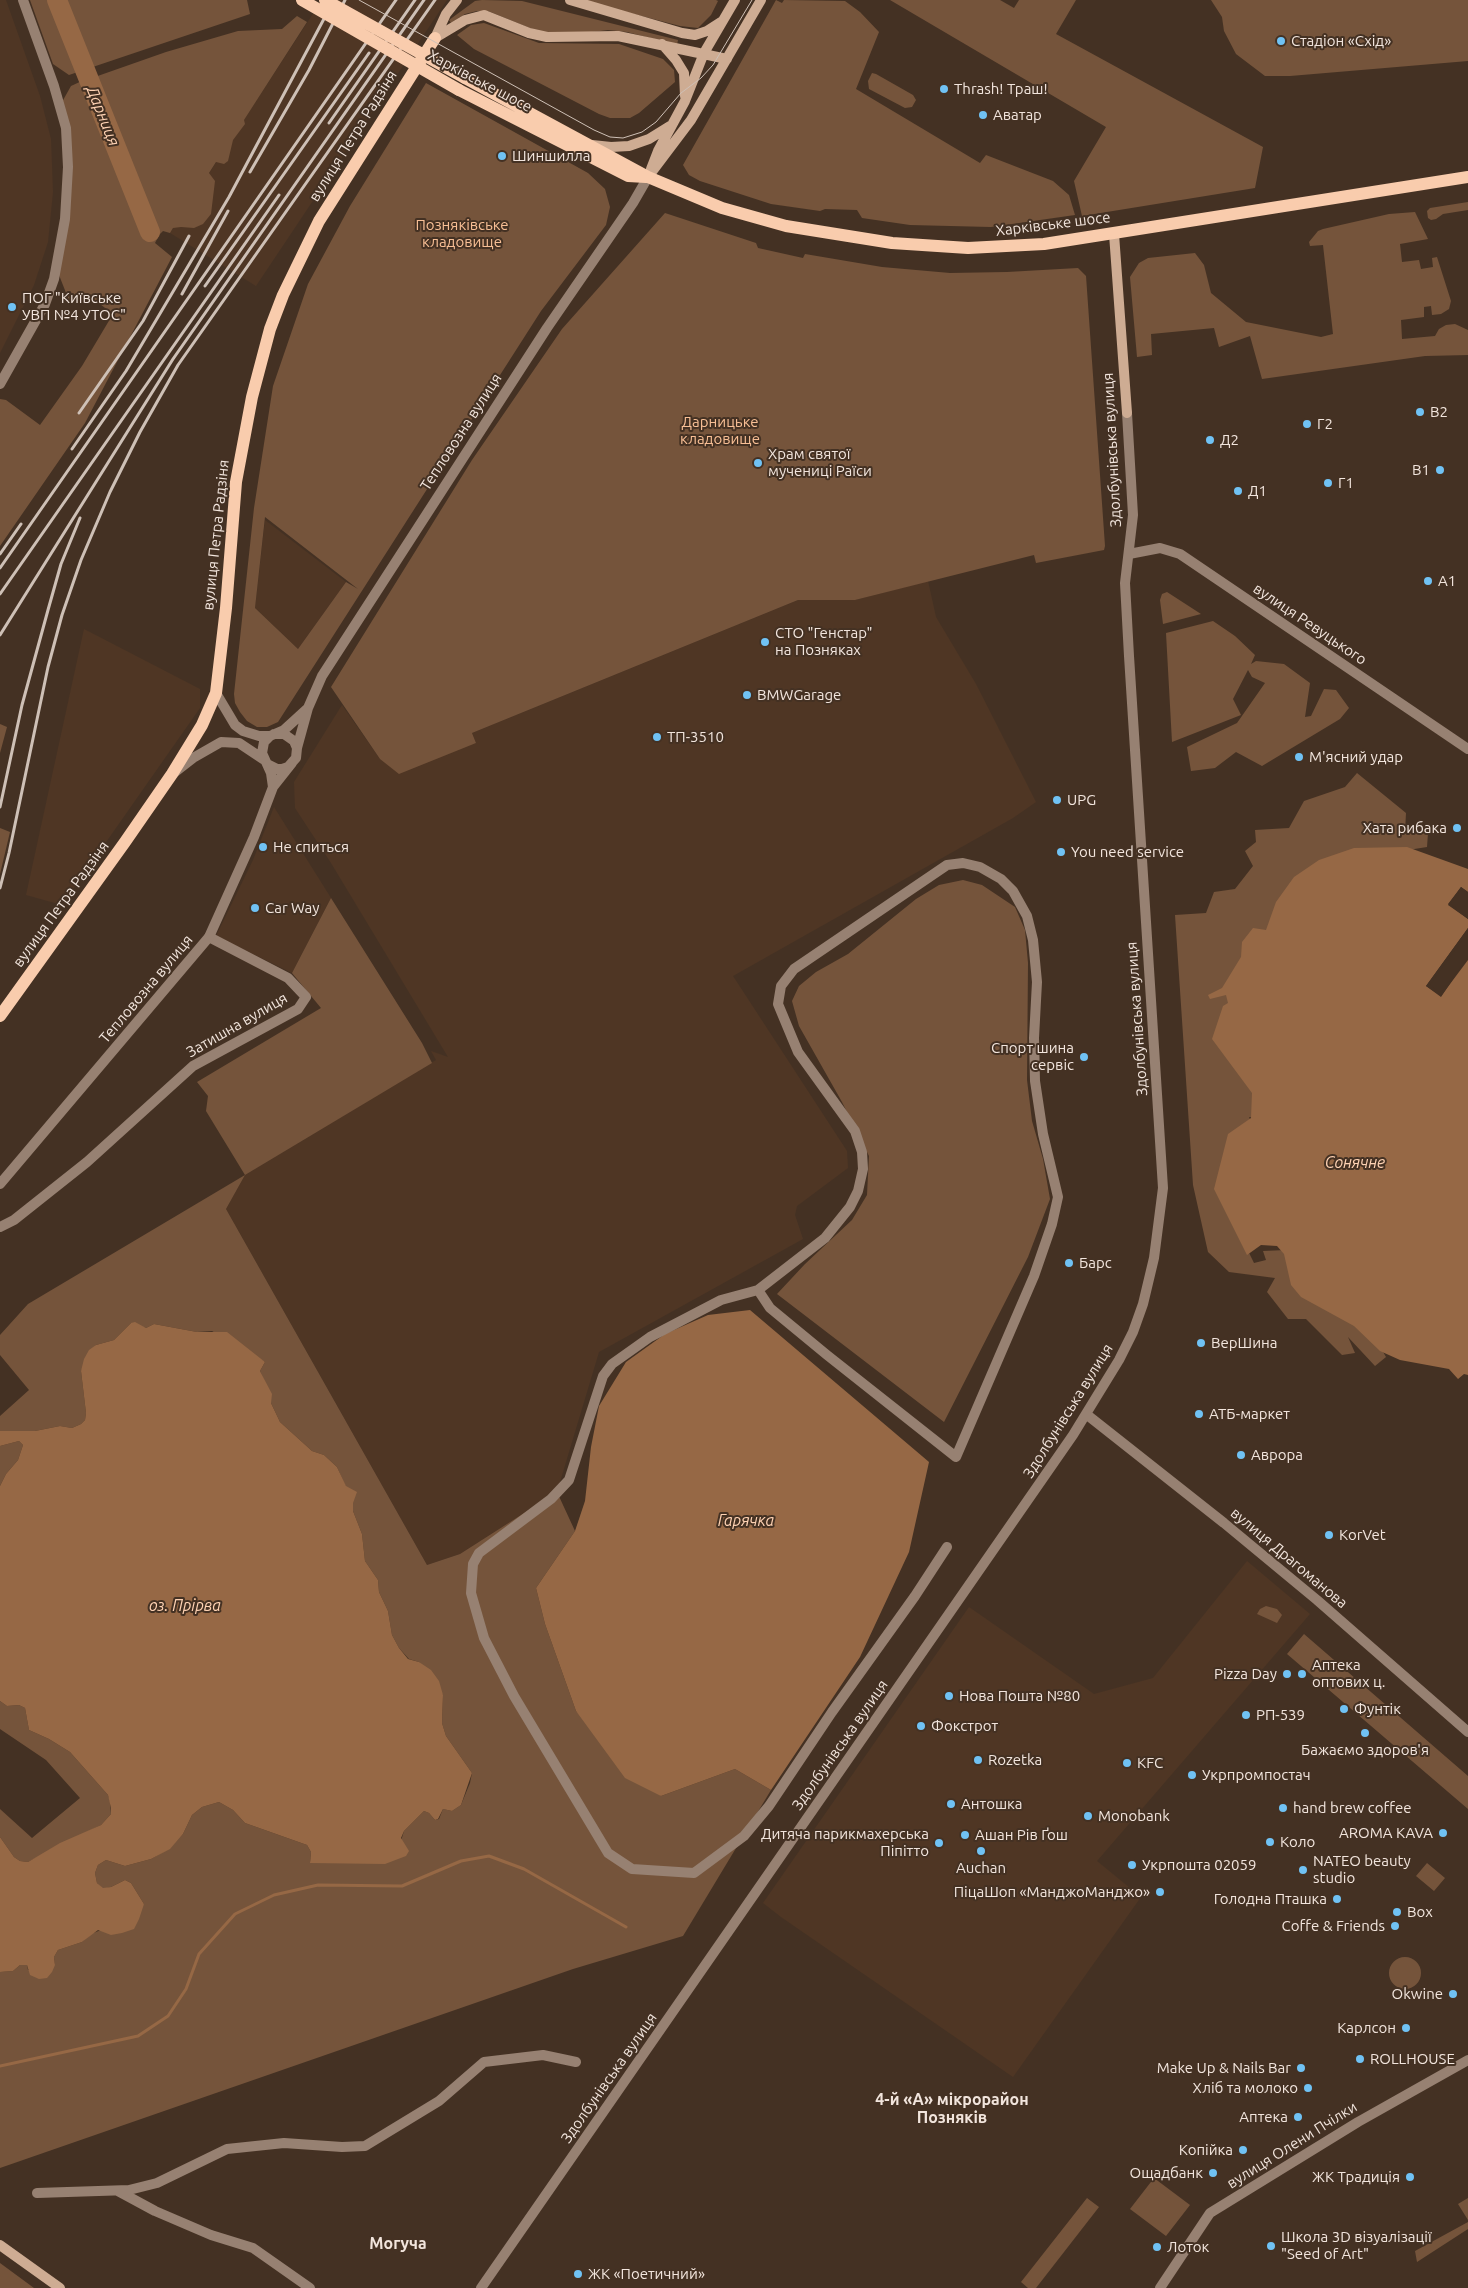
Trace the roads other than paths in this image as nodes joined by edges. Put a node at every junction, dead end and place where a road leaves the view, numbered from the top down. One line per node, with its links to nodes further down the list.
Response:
1 (23, 0): 19 (street)
2 (302, 0): 16 (main road, Харківське шосе, bridge)
3 (326, 0): 15 (main road, Харківське шосе, bridge)
4 (457, 0): 9 (main road, вулиця Петра Радзіня)
5 (570, 0): 8 (main road)
6 (735, 0): 8 (main road)
7 (762, 0): 12 (main road)
8 (724, 20): 11 (main road)
9 (435, 38): 10 (main road, вулиця Петра Радзіня); 22 (main road, вулиця Петра Радзіня)
10 (662, 44): 11 (main road, вулиця Петра Радзіня); 13 (main road)
11 (704, 53): 12 (main road, вулиця Петра Радзіня); 13 (main road)
12 (728, 59): 16 (main road)
13 (685, 100): 14 (main road)
14 (671, 125): 15 (main road); 16 (main road)
15 (586, 144): 16 (main road, Харківське шосе)
16 (648, 177): 18 (main road, Харківське шосе); 23 (street, Тепловозна вулиця)
17 (1468, 177): 18 (main road, Харківське шосе)
18 (1114, 234): 20 (main road, Здолбунівська вулиця)
19 (0, 384)
20 (1127, 414): 21 (street, Здолбунівська вулиця)
21 (1129, 554): 26 (street, вулиця Ревуцького); 36 (street, Здолбунівська вулиця)
22 (216, 693): 24 (street); 29 (main road, вулиця Петра Радзіня)
23 (308, 708): 24 (street, Тепловозна вулиця); 25 (street, Тепловозна вулиця)
24 (272, 735): 25 (street); 27 (street)
25 (297, 748): 28 (street)
26 (1468, 749)
27 (265, 761): 28 (street); 29 (street); 30 (street)
28 (292, 763): 30 (street, Тепловозна вулиця)
29 (172, 774): 32 (main road, вулиця Петра Радзіня)
30 (273, 787): 31 (street, Тепловозна вулиця)
31 (209, 937): 33 (street, Тепловозна вулиця); 34 (street, Затишна вулиця)
32 (0, 1016)
33 (0, 1184)
34 (0, 1227)
35 (758, 1290): 35 (street); 37 (street)
36 (1086, 1414): 38 (street, вулиця Драгоманова); 46 (street, Здолбунівська вулиця)
37 (947, 1546)
38 (1468, 1732)
39 (1468, 2060): 47 (street, вулиця Олени Пчілки)
40 (576, 2062): 41 (street)
41 (117, 2190): 42 (street); 45 (street)
42 (37, 2193)
43 (0, 2245): 44 (main road)
44 (60, 2288)
45 (310, 2288)
46 (481, 2288)
47 (1160, 2288)

